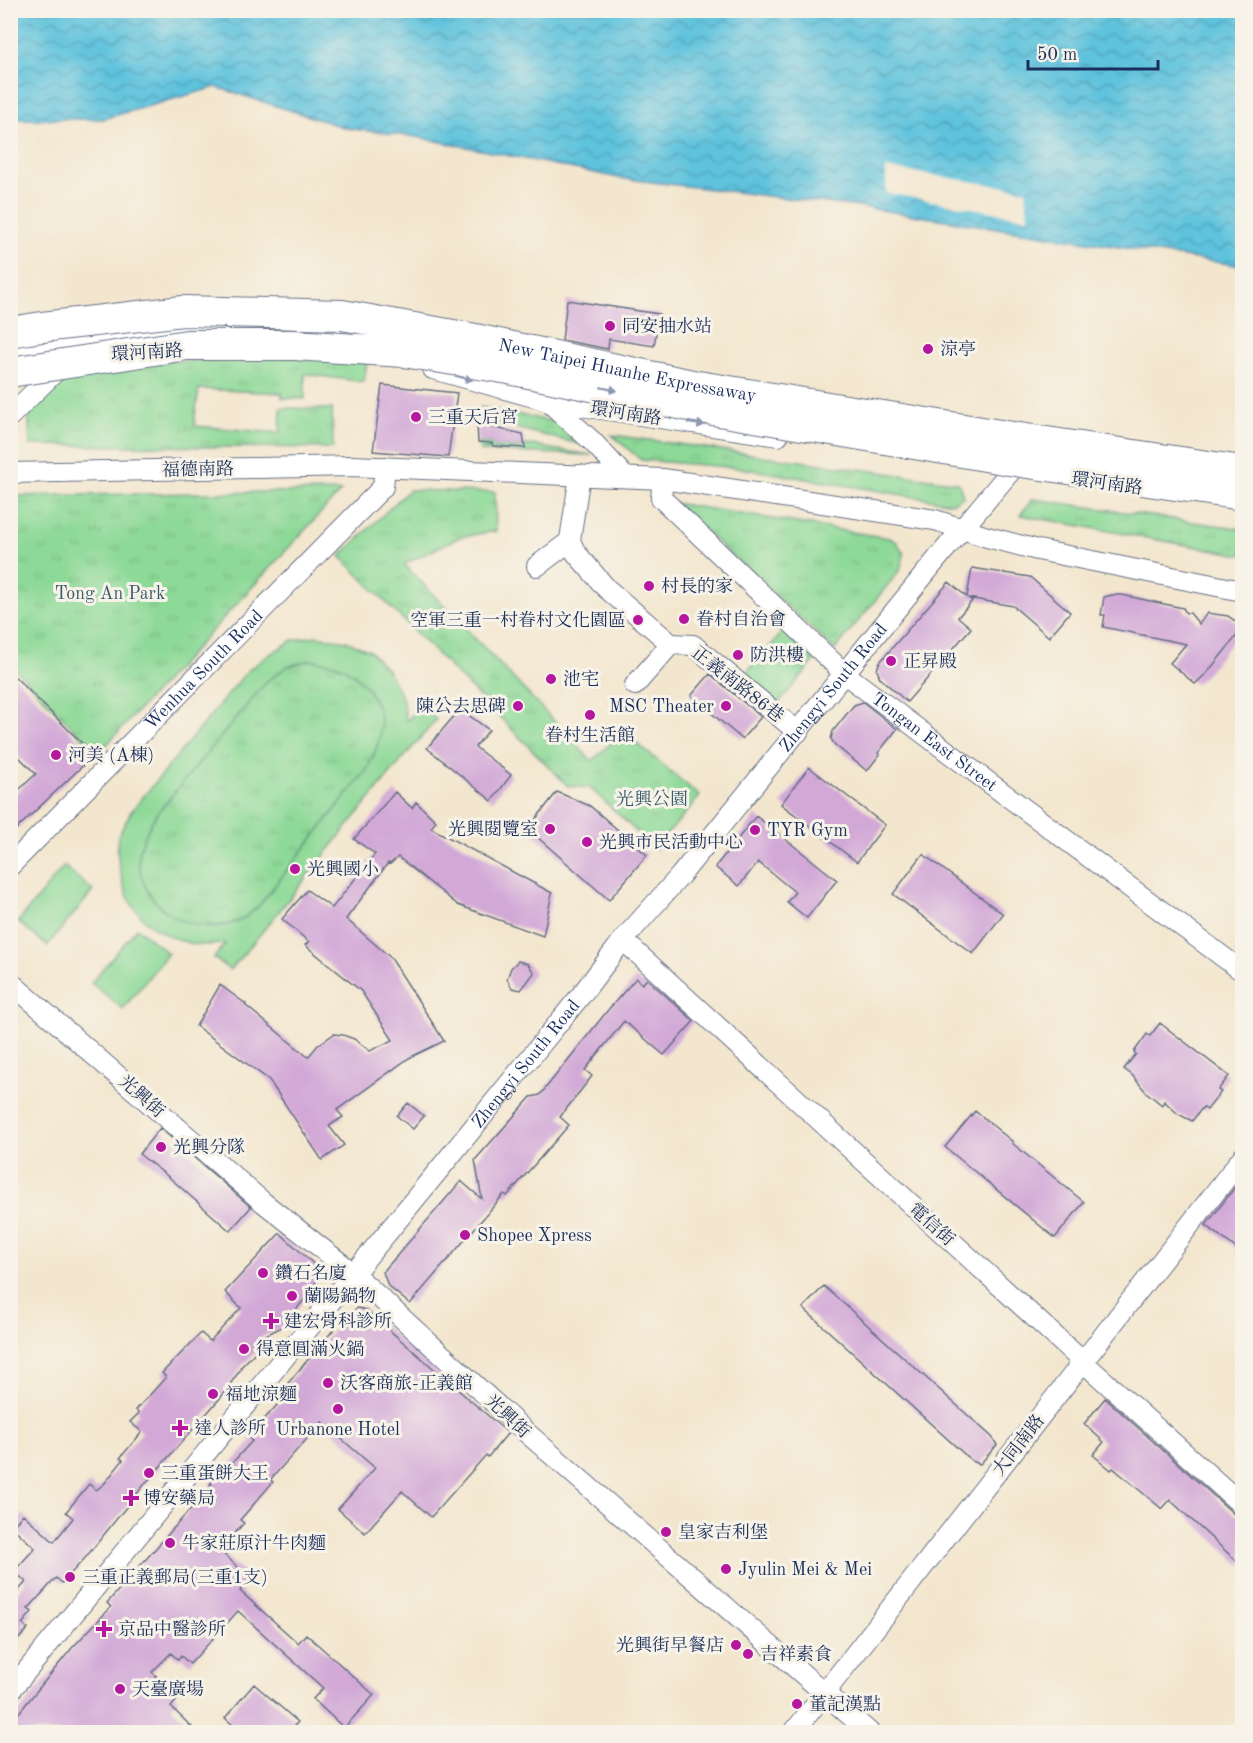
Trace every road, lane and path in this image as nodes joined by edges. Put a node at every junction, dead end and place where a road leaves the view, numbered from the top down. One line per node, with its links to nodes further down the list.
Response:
1 (10, 322): 10 (street)
2 (10, 332): 6 (highway, New Taipei Huanhe Expressaway, bridge)
3 (10, 349): 6 (highway, bridge)
4 (69, 358): 5 (street, 環河南路); 8 (street, 環河南路, one-way to 8); 9 (street)
5 (10, 364)
6 (594, 365): 13 (highway, New Taipei Huanhe Expressaway, bridge)
7 (10, 372): 18 (highway, New Taipei Huanhe Expressaway, one-way to 18, bridge)
8 (548, 401): 12 (street, 環河南路, one-way to 12); 16 (street)
9 (10, 416)
10 (1039, 438): 12 (street, Zhengyi South Road); 13 (street)
11 (385, 467): 14 (street, 福德南路); 15 (street, 福德南路); 28 (street, Wenhua South Road)
12 (1012, 470): 19 (street, 環河南路); 20 (street, Zhengyi South Road)
13 (1242, 471)
14 (10, 473)
15 (580, 475): 16 (street, 福德南路); 21 (street)
16 (625, 477): 17 (street, 福德南路)
17 (663, 479): 20 (street, 福德南路); 25 (street, Tongan East Street)
18 (1242, 495)
19 (1242, 502)
20 (963, 530): 23 (street); 25 (street, Zhengyi South Road)
21 (570, 541): 22 (street); 24 (street, 正義南路86巷)
22 (537, 566)
23 (1242, 591)
24 (671, 644): 26 (street); 27 (street, 正義南路86巷)
25 (845, 674): 27 (street, Zhengyi South Road); 30 (street, Tongan East Street)
26 (635, 685)
27 (798, 732): 29 (street, Zhengyi South Road)
28 (10, 866)
29 (623, 940): 33 (street, Zhengyi South Road); 34 (street, 電信街)
30 (1242, 971)
31 (10, 981): 33 (street, 光興街)
32 (1242, 1158): 34 (street, 大同南路)
33 (354, 1273): 36 (street, Zhengyi South Road); 37 (street, 光興街)
34 (1082, 1361): 35 (street, 電信街); 37 (street, 大同南路)
35 (1242, 1505)
36 (10, 1691)
37 (825, 1695): 38 (street, 大同南路); 39 (street, 光興街)
38 (794, 1732)
39 (869, 1732)

